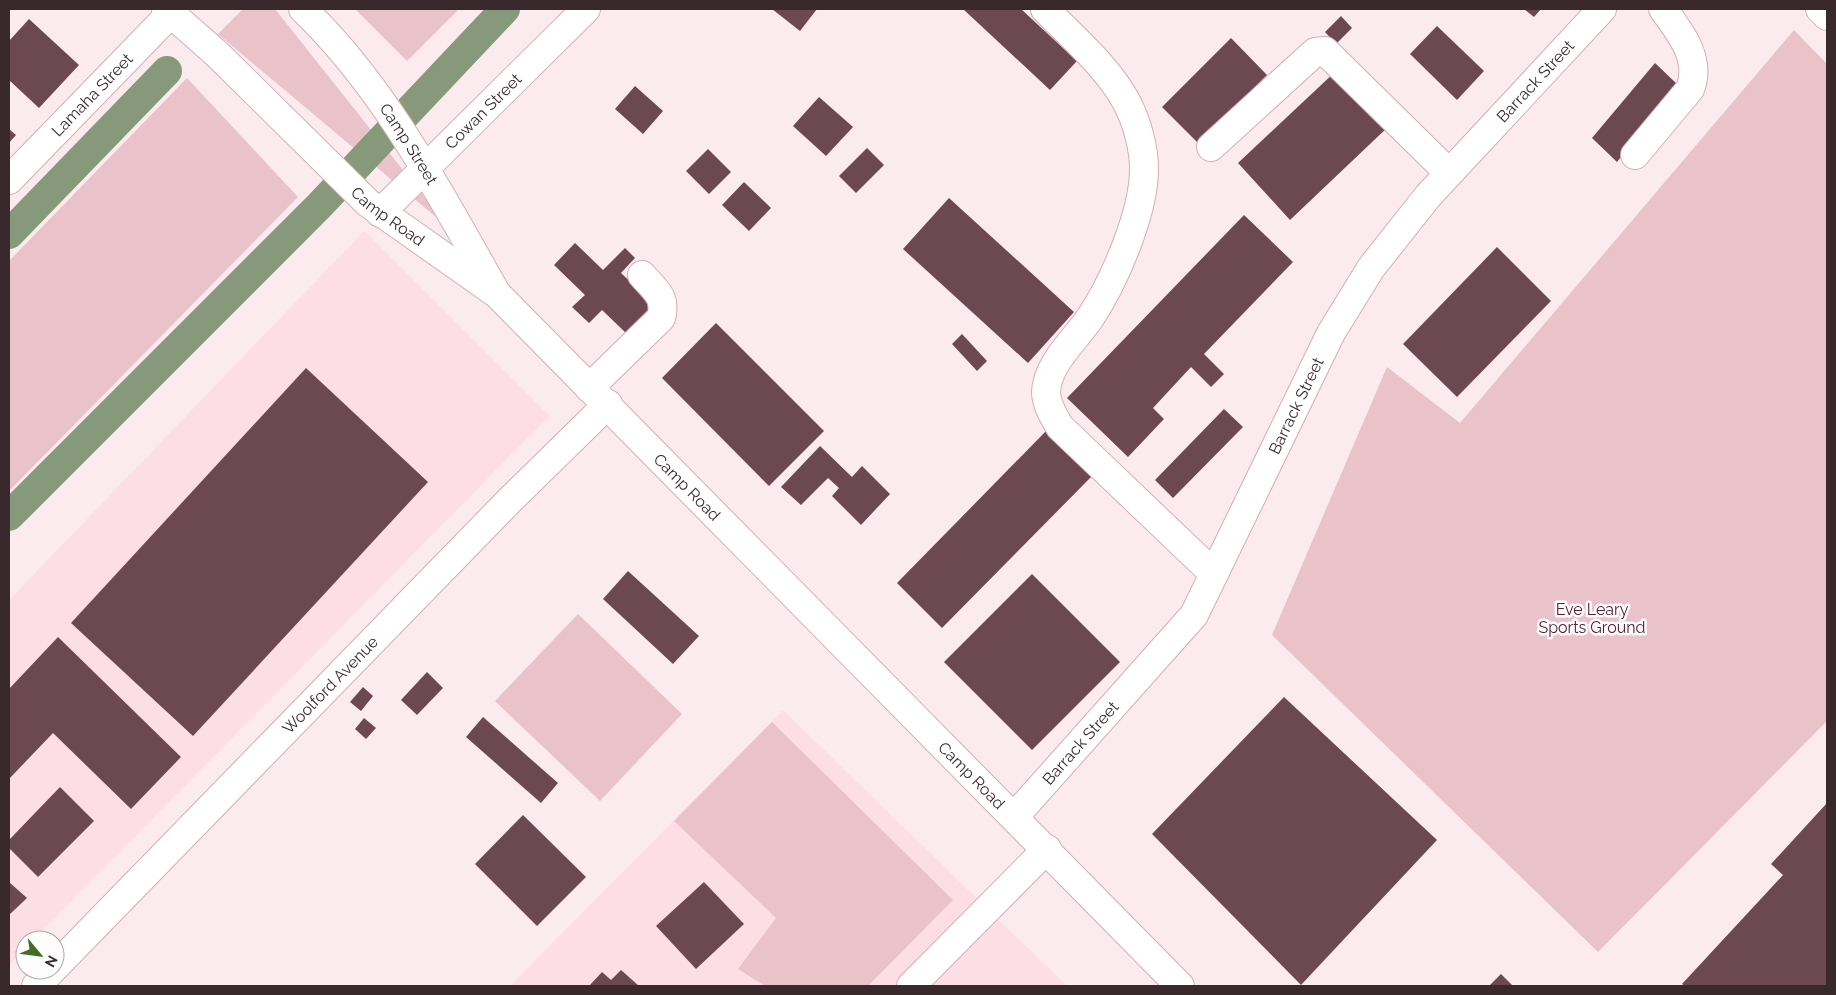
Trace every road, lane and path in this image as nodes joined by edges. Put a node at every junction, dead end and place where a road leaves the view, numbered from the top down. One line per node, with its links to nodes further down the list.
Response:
1 (303, 9): 11 (street, Camp Street)
2 (586, 9): 11 (street, Cowan Street)
3 (1045, 9): 18 (street)
4 (1602, 9): 12 (street, Barrack Street)
5 (1663, 9): 10 (street)
6 (1820, 9): 8 (street)
7 (175, 15): 13 (street, Lamaha Street); 14 (street, Camp Road)
8 (1827, 16)
9 (1211, 147): 12 (street)
10 (1635, 155)
11 (418, 159): 14 (street, Cowan Street); 16 (street, Camp Street)
12 (1449, 173): 18 (street, Barrack Street)
13 (9, 180)
14 (374, 208): 16 (street, Camp Road)
15 (642, 275): 17 (street, Woolford Avenue)
16 (498, 294): 17 (street, Camp Road)
17 (599, 396): 19 (street, Camp Road); 21 (street, Woolford Avenue)
18 (1214, 574): 19 (street, Barrack Street)
19 (1015, 816): 20 (street, Camp Road)
20 (1047, 849): 22 (street); 23 (street, Camp Road)
21 (65, 957)
22 (911, 986)
23 (1180, 986)

